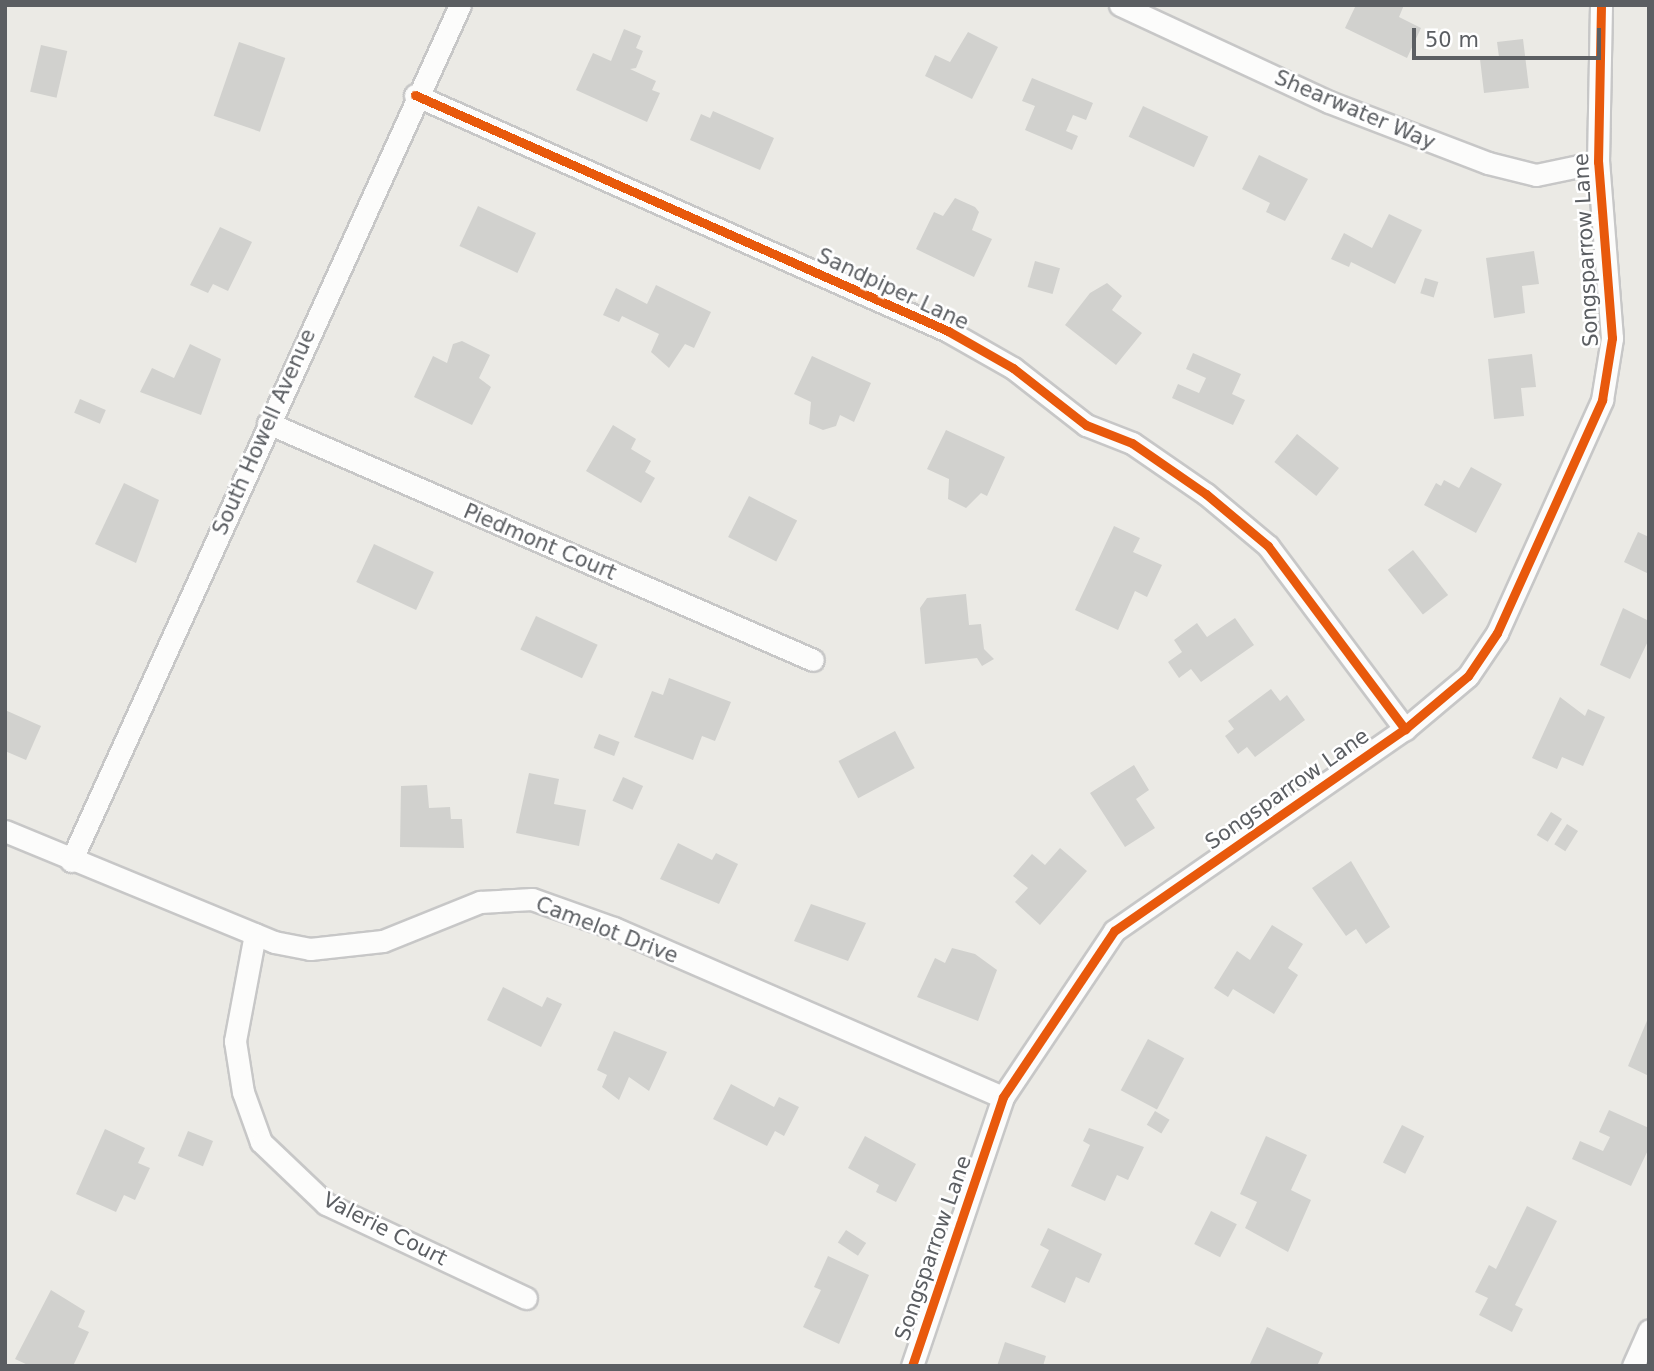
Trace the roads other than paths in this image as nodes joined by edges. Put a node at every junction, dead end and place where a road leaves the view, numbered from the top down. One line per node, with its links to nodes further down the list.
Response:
1 (460, 5): 4 (street, South Howell Avenue)
2 (1120, 5): 5 (street, Shearwater Way)
3 (1601, 5): 5 (street, Songsparrow Lane)
4 (415, 95): 6 (street, South Howell Avenue); 8 (street, Sandpiper Lane)
5 (1598, 162): 8 (street, Songsparrow Lane)
6 (268, 423): 7 (street, Piedmont Court); 10 (street, South Howell Avenue)
7 (813, 660)
8 (1405, 729): 12 (street, Songsparrow Lane)
9 (5, 831): 10 (street, Camelot Drive)
10 (71, 861): 11 (street, Camelot Drive)
11 (255, 934): 12 (street, Camelot Drive); 13 (street, Valerie Court)
12 (1003, 1097): 15 (street, Songsparrow Lane)
13 (526, 1298)
14 (1649, 1330): 16 (street)
15 (912, 1366)
16 (1633, 1366)

